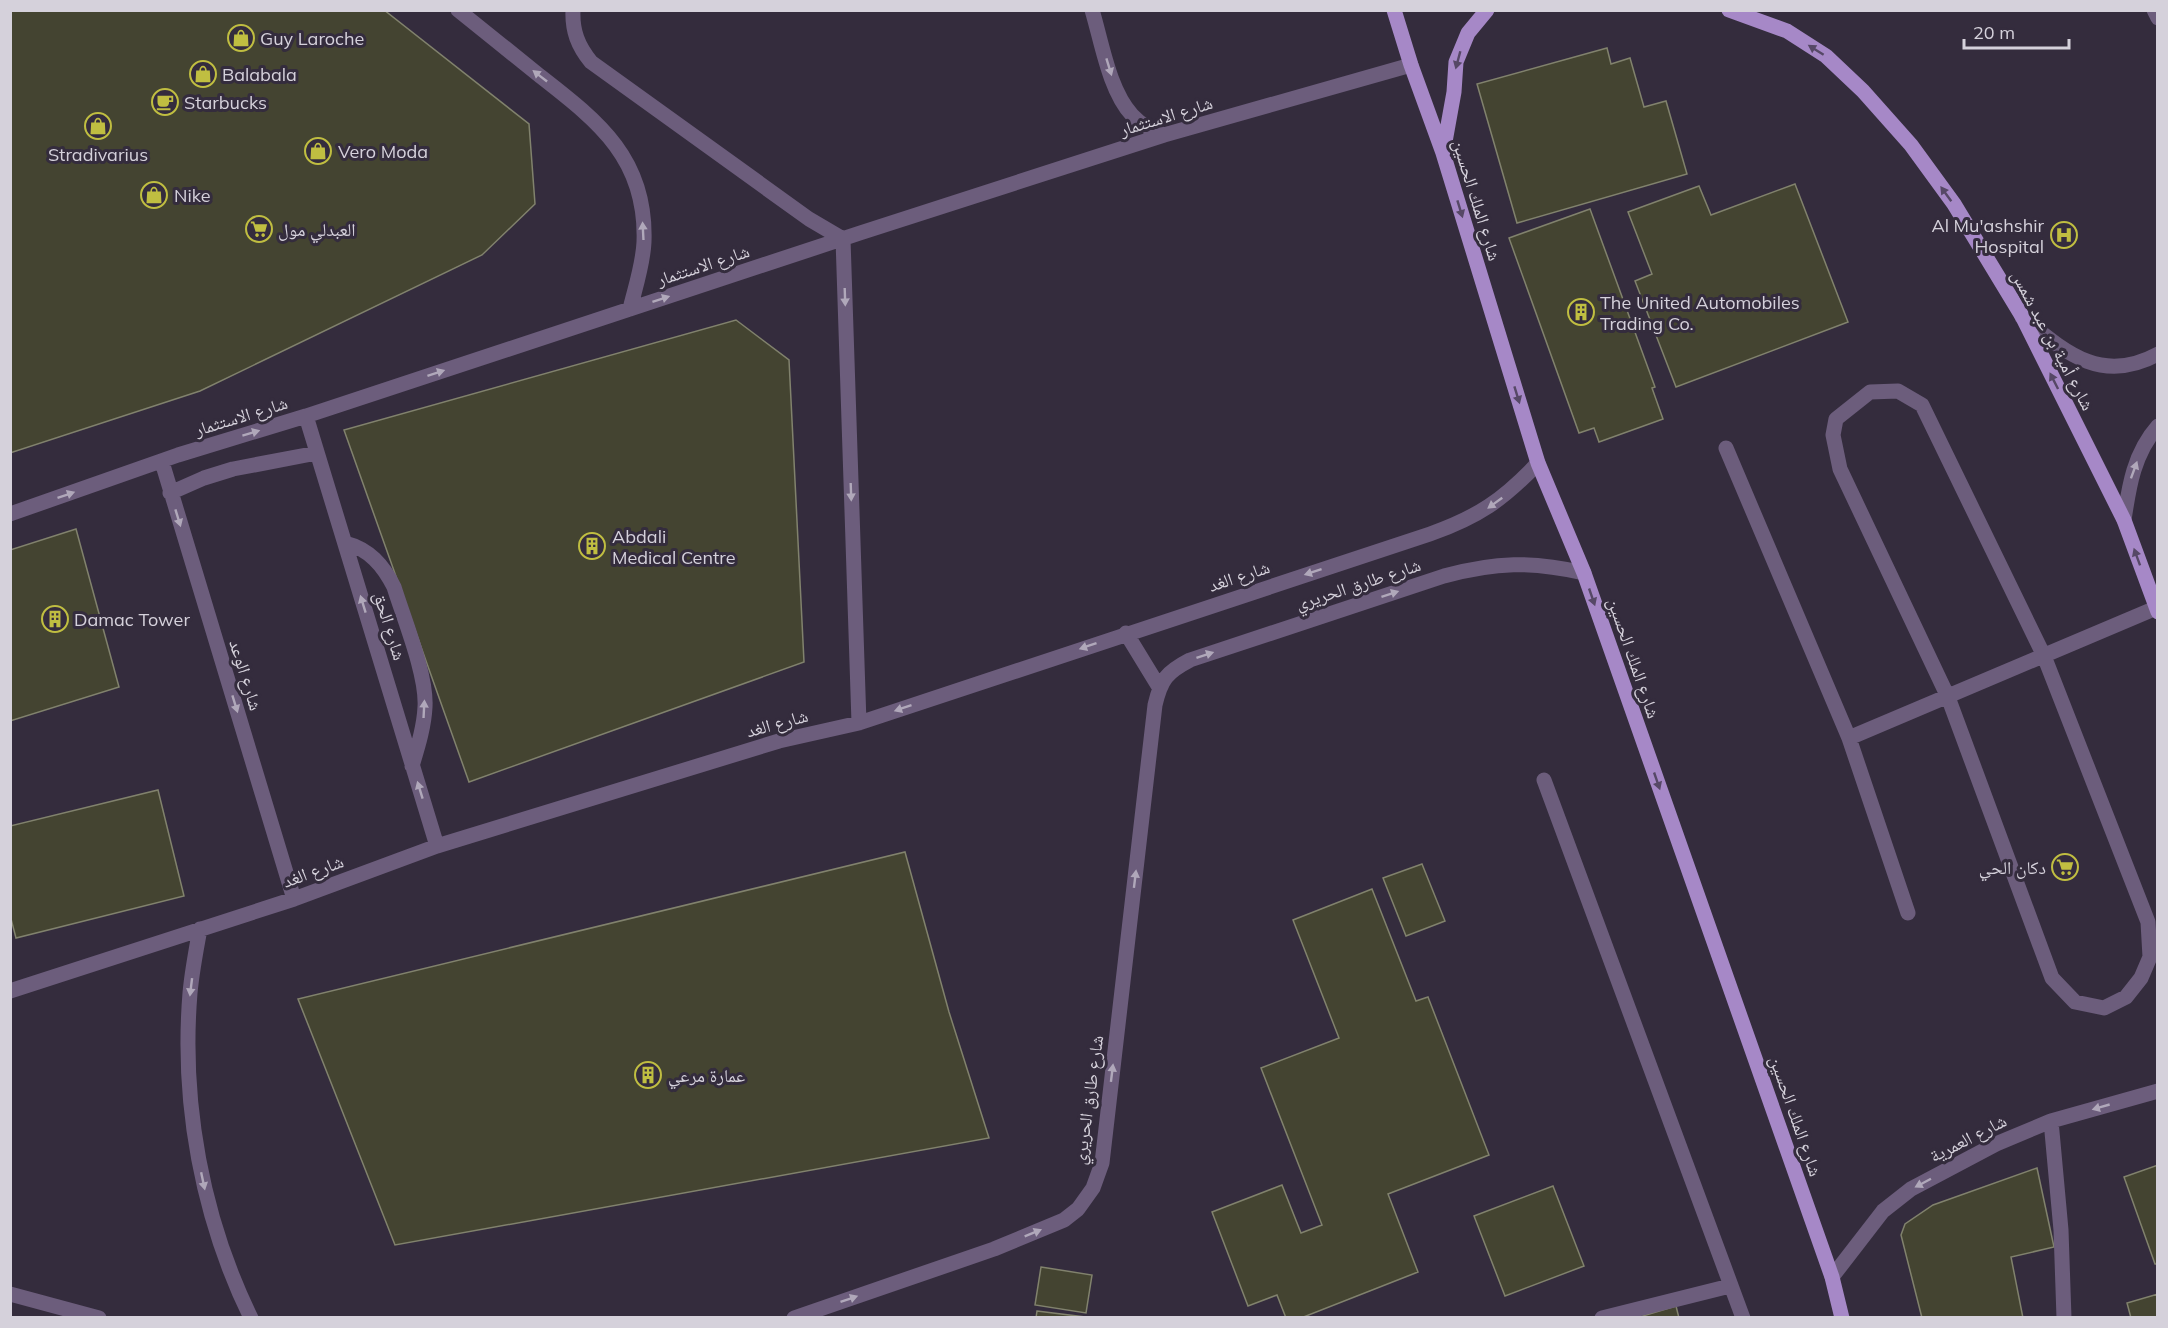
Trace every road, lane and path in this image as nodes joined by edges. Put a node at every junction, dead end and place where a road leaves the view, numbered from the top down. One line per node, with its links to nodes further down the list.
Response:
1 (458, 10): 13 (street, one-way to 1)
2 (573, 10): 12 (street)
3 (1092, 10): 10 (street, one-way to 10)
4 (1394, 10): 9 (main road, شارع الملك الحسين)
5 (1486, 10): 11 (main road, one-way to 11)
6 (1729, 10): 14 (main road, شارع أمية بن عبد شمس, one-way to 6)
7 (2154, 10): 8 (street)
8 (2157, 18)
9 (1411, 65): 10 (street, شارع الاستثمار); 11 (main road, شارع الملك الحسين)
10 (1164, 135): 12 (street, شارع الاستثمار)
11 (1443, 153): 21 (main road, شارع الملك الحسين, one-way to 21)
12 (843, 239): 13 (street, شارع الاستثمار, one-way to 12); 32 (street, one-way to 32)
13 (630, 309): 16 (street, شارع الاستثمار, one-way to 13)
14 (2022, 316): 15 (street); 24 (main road, شارع أمية بن عبد شمس, one-way to 14)
15 (2157, 354)
16 (306, 416): 19 (street, شارع الحق); 20 (street, شارع الاستثمار, one-way to 16)
17 (2157, 426): 24 (street, one-way to 17)
18 (1726, 448): 33 (street)
19 (317, 453): 22 (street); 25 (street, شارع الحق)
20 (162, 462): 22 (street, شارع الوعد); 23 (street, شارع الاستثمار, one-way to 20)
21 (1538, 464): 26 (main road, شارع الملك الحسين); 28 (street, شارع الغد, one-way to 28)
22 (170, 493): 37 (street, شارع الوعد, one-way to 37)
23 (10, 514)
24 (2124, 520): 27 (main road, شارع أمية بن عبد شمس, one-way to 24)
25 (345, 543): 34 (street, شارع الحق, one-way to 25); 34 (street, one-way to 25)
26 (1584, 573): 30 (street, شارع طارق الحريري, one-way to 26); 43 (main road, شارع الملك الحسين, one-way to 43)
27 (2157, 610): 29 (street)
28 (1126, 633): 30 (street); 32 (street, شارع الغد, one-way to 32)
29 (2044, 656): 31 (street); 31 (street); 31 (street)
30 (1159, 687): 48 (street, شارع طارق الحريري, one-way to 30)
31 (1948, 696): 33 (street)
32 (859, 723): 36 (street, شارع الغد)
33 (1849, 738): 38 (street)
34 (412, 766): 36 (street, شارع الحق, one-way to 34)
35 (1544, 780): 44 (street)
36 (437, 846): 37 (street, شارع الغد)
37 (294, 899): 39 (street, شارع الغد)
38 (1908, 913)
39 (200, 929): 40 (street, شارع الغد); 47 (street, one-way to 47)
40 (10, 992)
41 (2157, 1091): 42 (street, شارع العمرية, one-way to 42)
42 (2051, 1121): 43 (street, شارع العمرية, one-way to 43); 52 (street)
43 (1832, 1277): 51 (main road, شارع الملك الحسين)
44 (1730, 1286): 49 (street); 50 (street)
45 (10, 1294): 46 (street)
46 (99, 1317)
47 (251, 1317)
48 (794, 1317)
49 (1602, 1317)
50 (1743, 1317)
51 (1842, 1317)
52 (2064, 1317)

